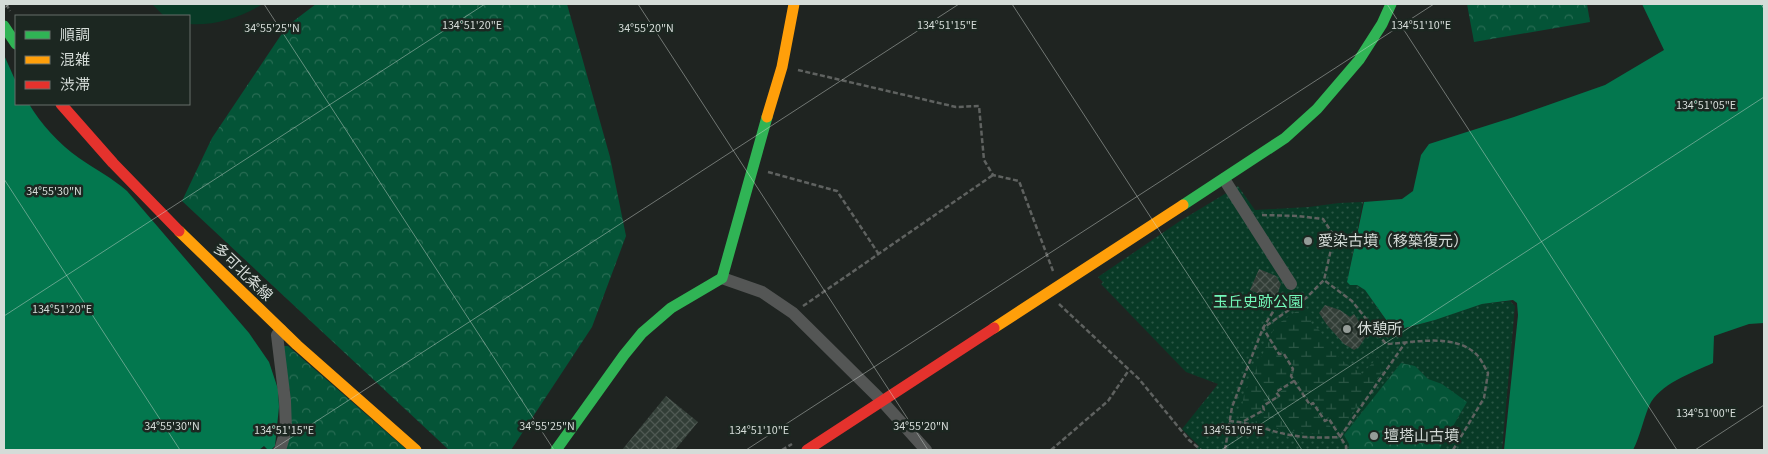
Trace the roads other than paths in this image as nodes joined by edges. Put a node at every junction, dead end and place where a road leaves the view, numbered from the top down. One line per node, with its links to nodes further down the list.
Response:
1 (794, 4): 7 (street)
2 (1391, 4): 6 (street)
3 (4, 26): 4 (street)
4 (15, 42)
5 (62, 105): 9 (street, 多可北条線)
6 (1224, 179): 8 (street); 10 (street)
7 (722, 278): 10 (street); 13 (street)
8 (1290, 284)
9 (281, 330): 11 (street); 12 (street, 多可北条線)
10 (882, 401): 14 (street); 15 (street)
11 (280, 450)
12 (416, 450)
13 (556, 450)
14 (807, 450)
15 (926, 450)

